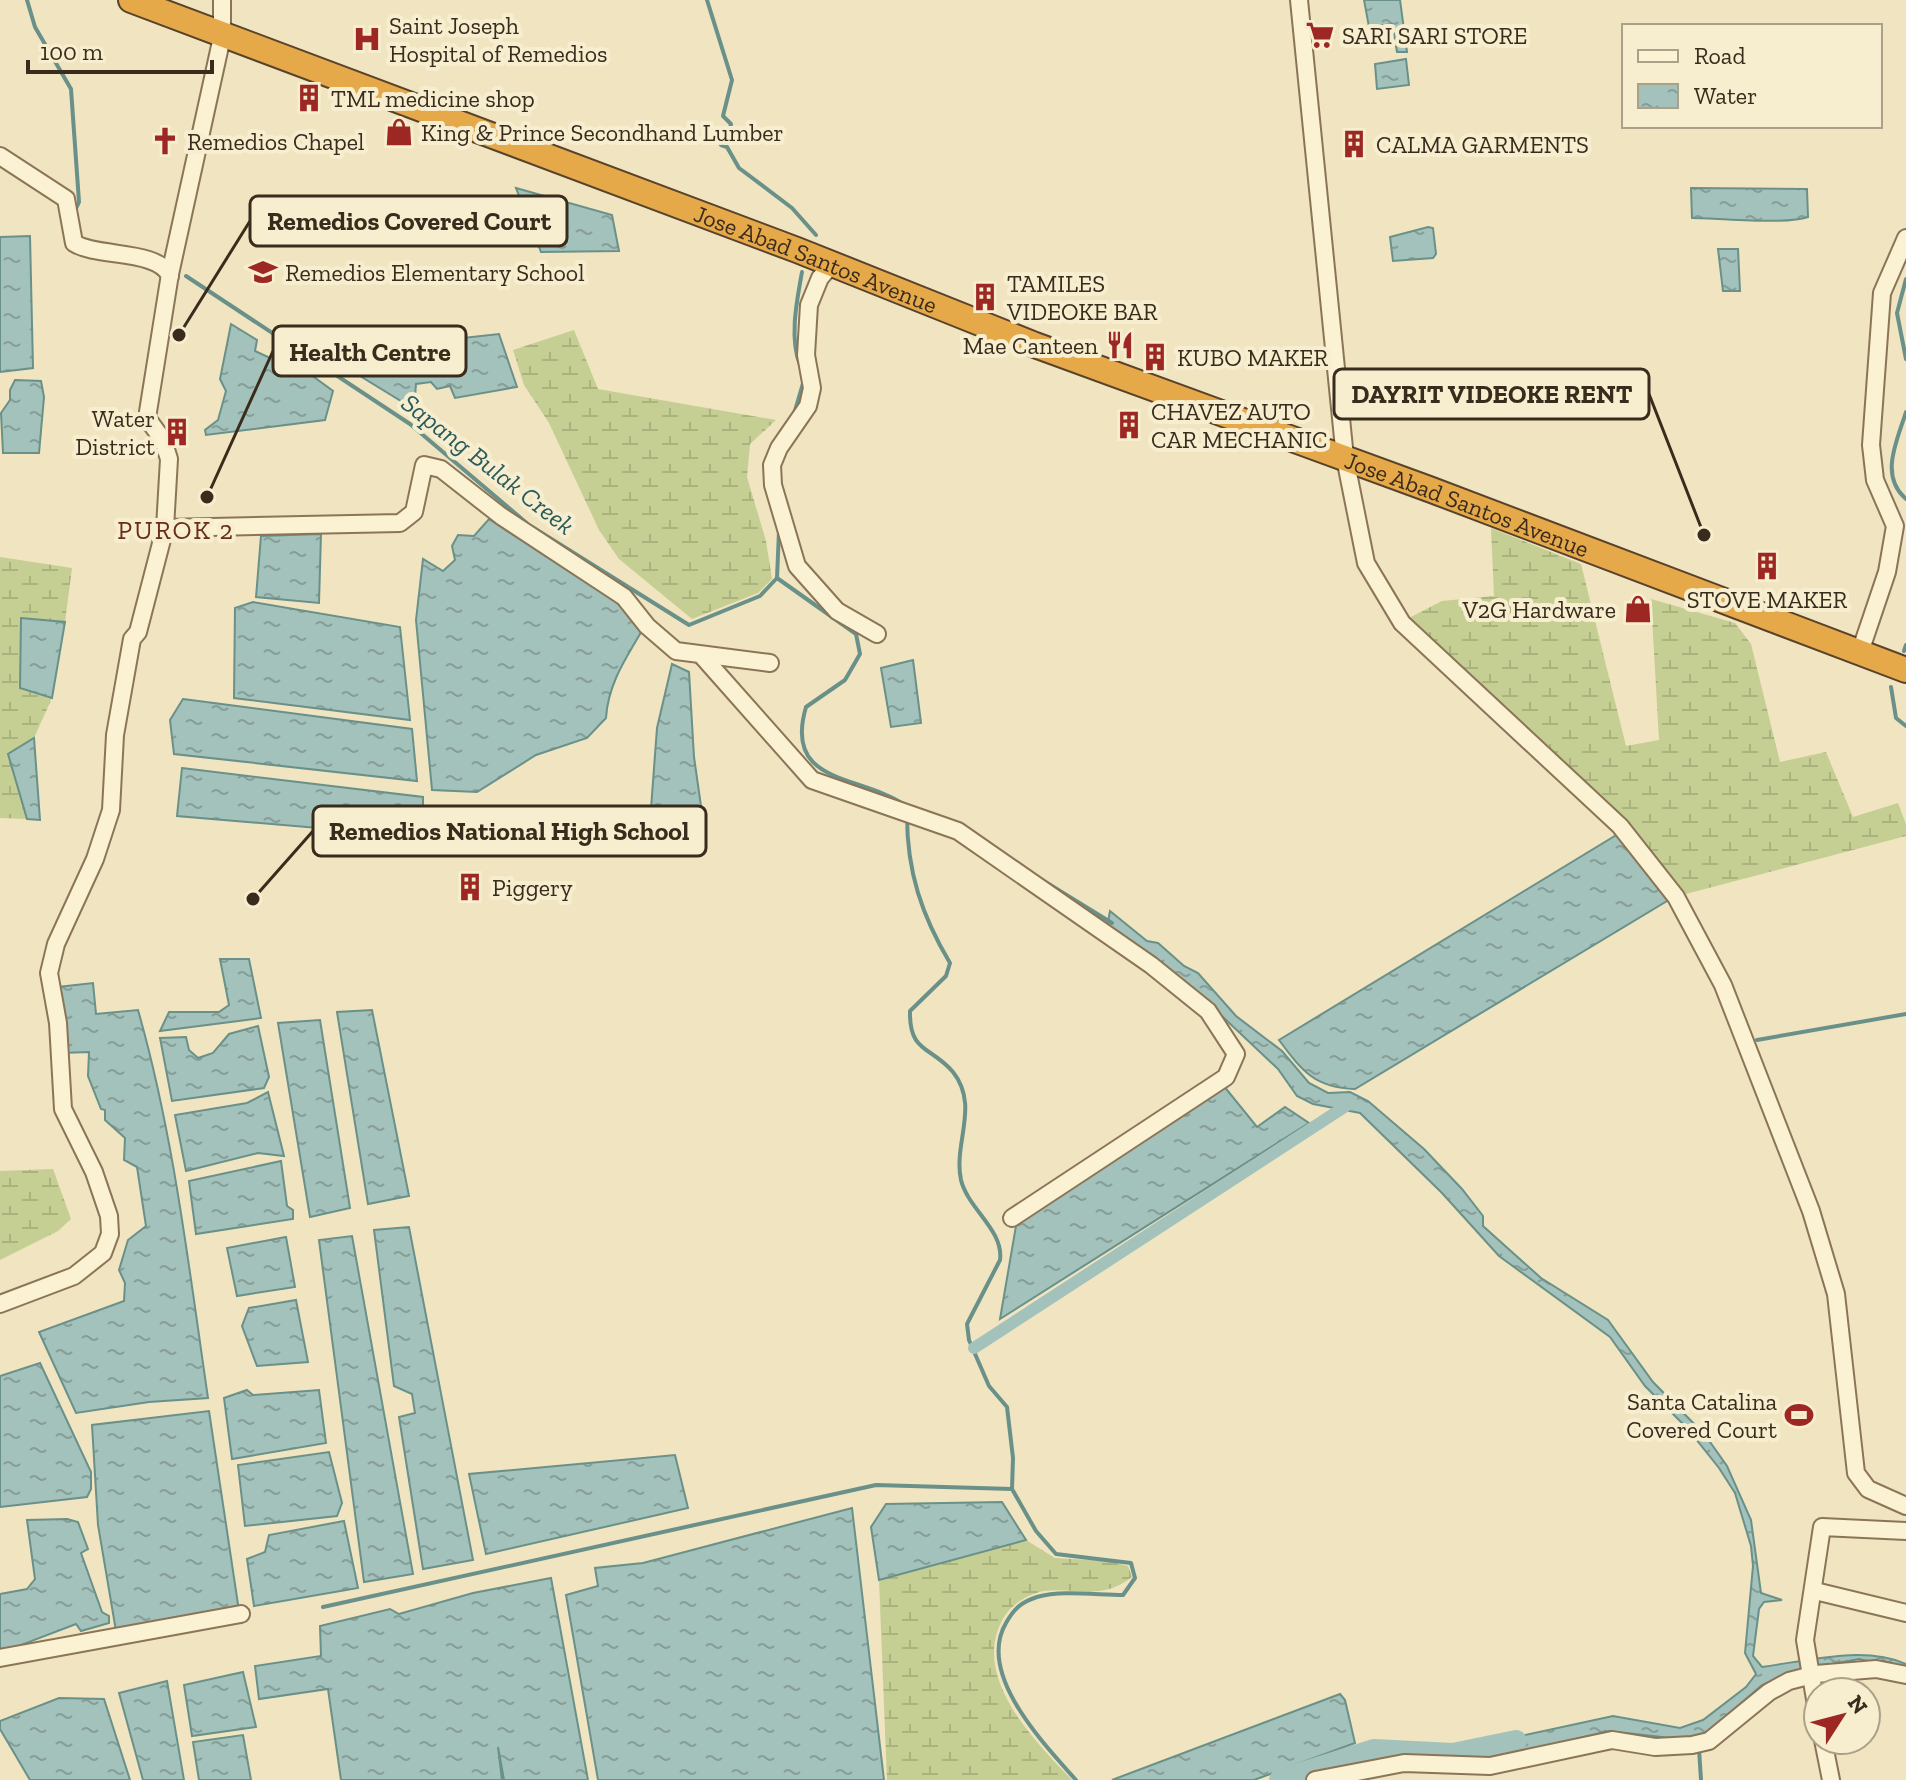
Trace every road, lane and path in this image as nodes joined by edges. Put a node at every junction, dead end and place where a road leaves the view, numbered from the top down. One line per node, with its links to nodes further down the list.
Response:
1 (131, 0): 4 (highway, Jose Abad Santos Avenue)
2 (222, 0): 4 (street)
3 (1299, 0): 9 (street)
4 (222, 37): 7 (highway, Jose Abad Santos Avenue); 8 (street)
5 (0, 156): 8 (street)
6 (1906, 238): 12 (street)
7 (832, 264): 9 (highway, Jose Abad Santos Avenue); 11 (street)
8 (170, 276): 10 (street)
9 (1345, 458): 12 (highway, Jose Abad Santos Avenue); 18 (street)
10 (165, 528): 13 (street); 17 (street)
11 (877, 634)
12 (1860, 652): 15 (highway, Jose Abad Santos Avenue)
13 (703, 657): 14 (street); 16 (street)
14 (770, 663)
15 (1906, 670)
16 (1012, 1218)
17 (0, 1304)
18 (1906, 1506)
19 (1906, 1531): 20 (street)
20 (1815, 1591): 21 (street); 24 (street)
21 (1906, 1613)
22 (241, 1614): 23 (street)
23 (0, 1658)
24 (1809, 1673): 25 (street); 26 (street); 28 (street)
25 (1906, 1675)
26 (1810, 1676)
27 (1826, 1756): 29 (street)
28 (1315, 1780)
29 (1831, 1780)

